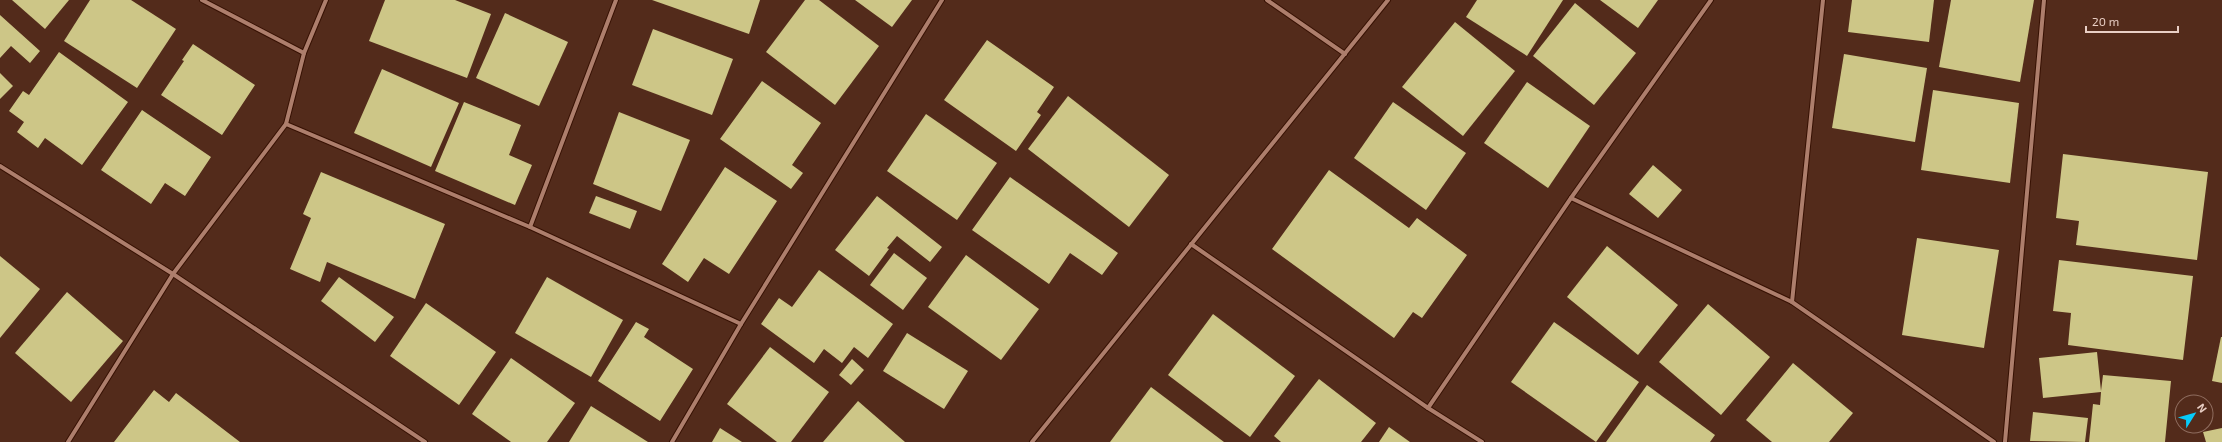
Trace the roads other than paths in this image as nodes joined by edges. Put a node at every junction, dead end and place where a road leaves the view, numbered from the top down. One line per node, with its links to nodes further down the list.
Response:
1 (202, 0): 10 (street)
2 (326, 0): 10 (street)
3 (616, 0): 15 (street)
4 (942, 0): 19 (street)
5 (1267, 0): 11 (street)
6 (1388, 0): 11 (street)
7 (1711, 0): 14 (street)
8 (1823, 0): 18 (street)
9 (2044, 0): 27 (street)
10 (304, 53): 12 (street)
11 (1345, 54): 16 (street)
12 (286, 124): 15 (street); 17 (street)
13 (0, 166): 17 (street)
14 (1571, 198): 18 (street); 20 (street)
15 (530, 227): 19 (street)
16 (1191, 244): 20 (street); 24 (street)
17 (173, 274): 21 (street); 22 (street)
18 (1792, 302): 26 (street)
19 (741, 324): 23 (street)
20 (1428, 408): 25 (street)
21 (68, 442)
22 (425, 442)
23 (672, 442)
24 (1033, 442)
25 (1482, 442)
26 (1994, 442)
27 (2005, 442)

